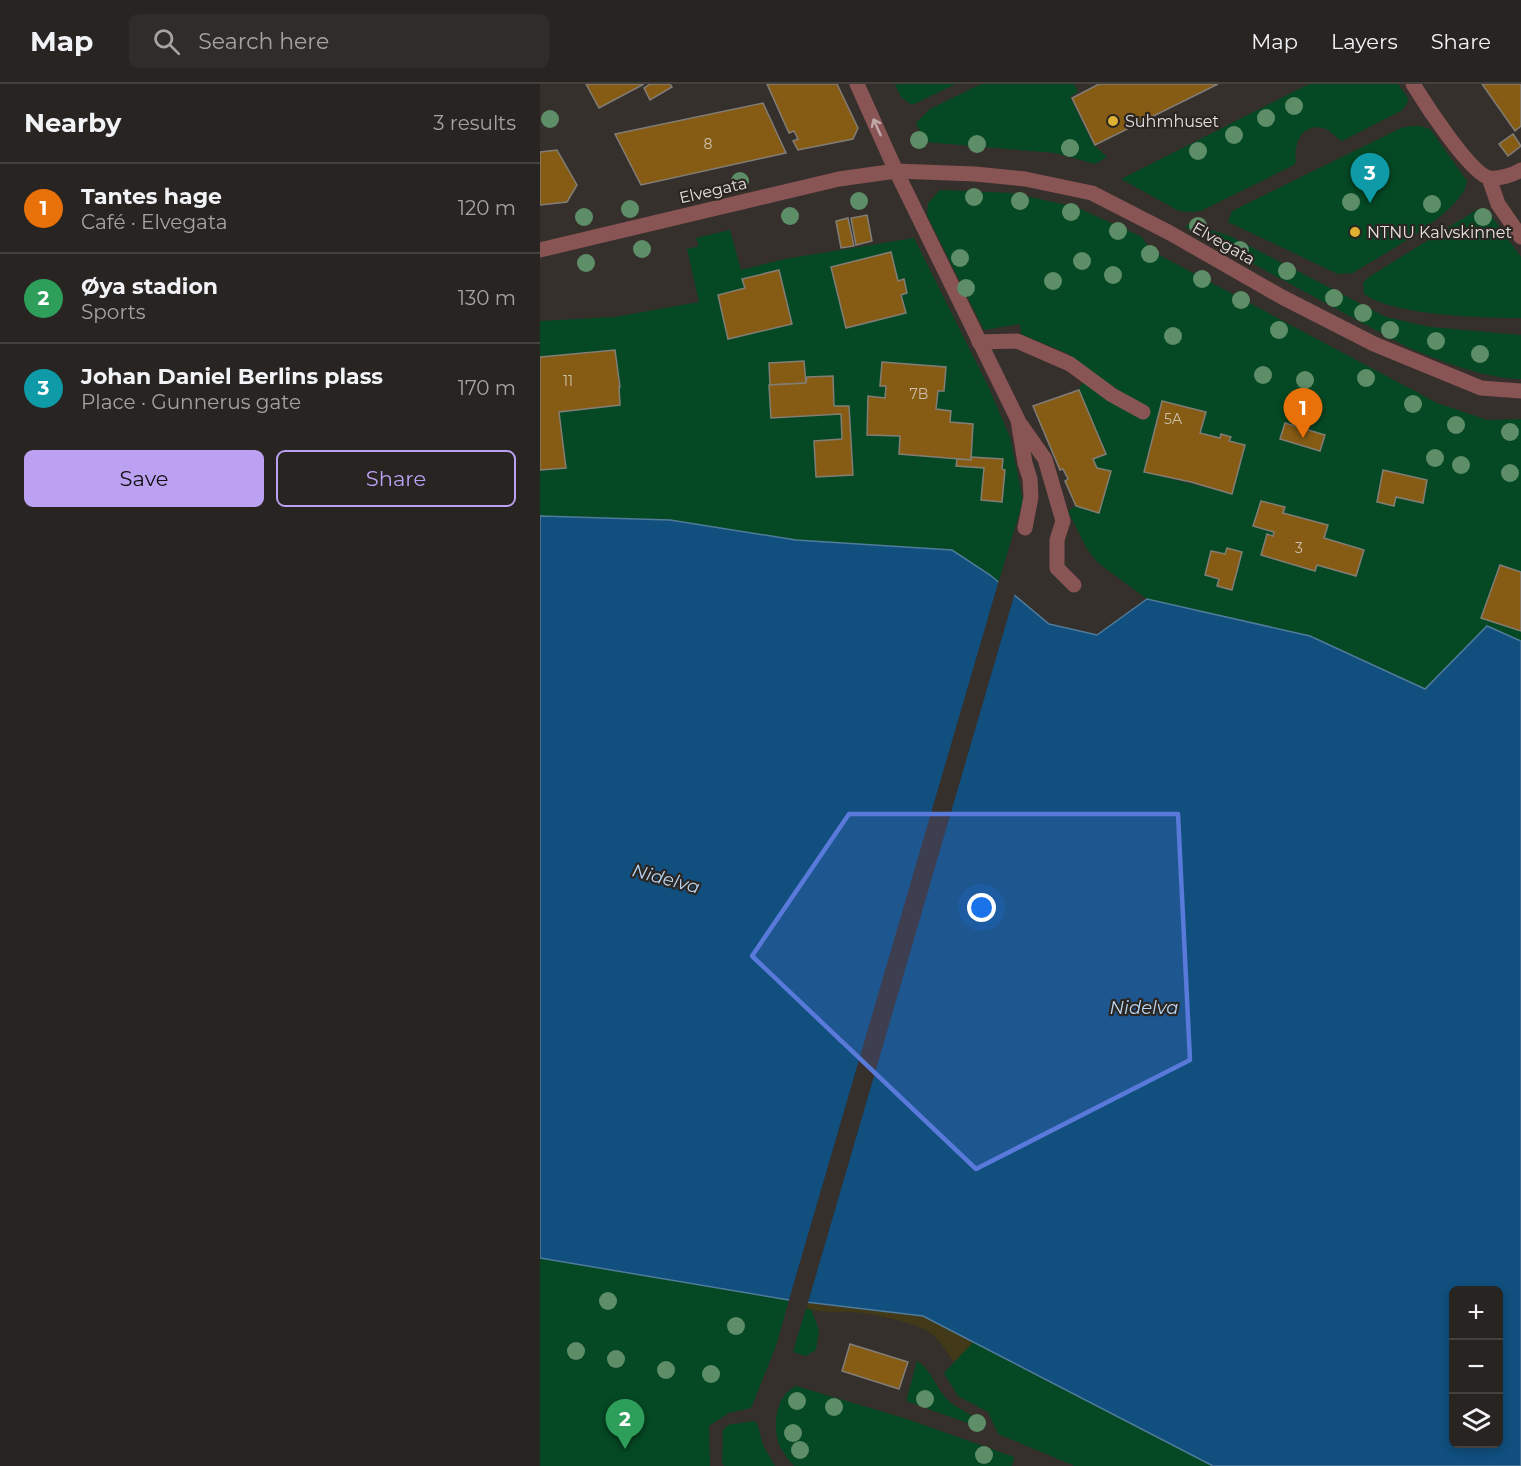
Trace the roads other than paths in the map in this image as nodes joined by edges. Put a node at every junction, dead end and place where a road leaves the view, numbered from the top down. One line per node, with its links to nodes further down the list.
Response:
1 (857, 84): 4 (street, one-way to 1)
2 (1413, 84): 5 (street)
3 (1521, 170): 5 (street)
4 (896, 171): 7 (street, Elvegata); 8 (street); 9 (street, Elvegata)
5 (1489, 178): 6 (street)
6 (1521, 237)
7 (540, 250)
8 (979, 342): 10 (street); 11 (street)
9 (1521, 391)
10 (1143, 412)
11 (1017, 420): 12 (street); 13 (street)
12 (1025, 528)
13 (1074, 585)

